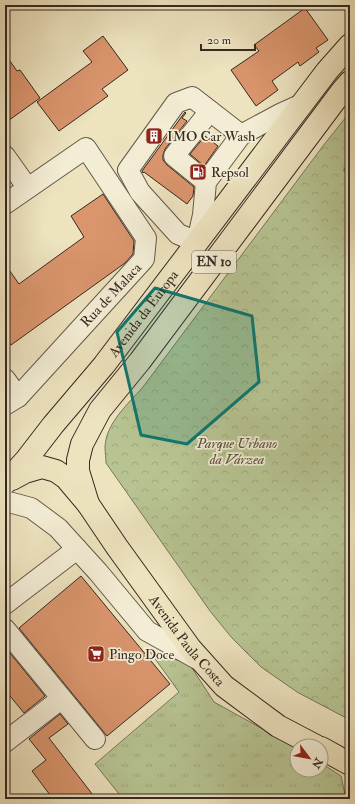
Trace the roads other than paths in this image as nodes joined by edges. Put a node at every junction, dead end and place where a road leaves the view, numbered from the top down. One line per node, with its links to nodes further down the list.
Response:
1 (350, 45): 3 (main road, Avenida da Europa / EN 10)
2 (350, 82): 14 (main road, Avenida da Europa / EN 10)
3 (302, 104): 5 (street); 10 (main road, Avenida da Europa / EN 10)
4 (210, 111): 5 (street); 7 (street); 10 (street)
5 (241, 135): 7 (street)
6 (5, 156): 8 (street)
7 (206, 182): 10 (street)
8 (27, 187): 9 (street); 12 (street, Rua de Malaca)
9 (5, 204)
10 (198, 242): 13 (main road, Avenida da Europa / EN 10)
11 (5, 379): 12 (street)
12 (11, 401)
13 (6, 488): 14 (main road); 15 (street)
14 (88, 504): 18 (main road, Avenida Paula Costa)
15 (77, 548): 16 (street); 18 (street)
16 (5, 604)
17 (5, 629): 19 (street)
18 (200, 660): 20 (main road, Avenida Paula Costa)
19 (62, 698): 21 (street); 22 (street)
20 (301, 738)
21 (95, 739)
22 (5, 742)
23 (329, 752): 24 (main road)
24 (347, 762): 25 (main road)
25 (350, 780)

